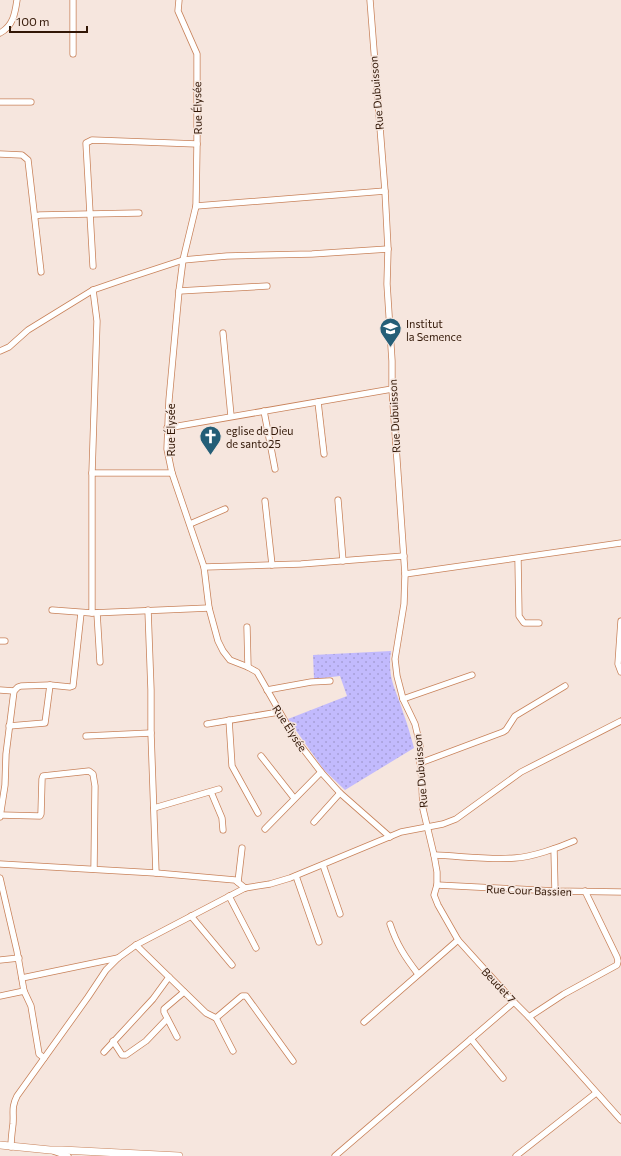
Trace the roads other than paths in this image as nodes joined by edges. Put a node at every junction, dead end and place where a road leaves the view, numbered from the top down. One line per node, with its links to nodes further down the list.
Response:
1 (17, 0): 5 (street)
2 (73, 0): 6 (street)
3 (179, 0): 9 (street, Rue Élysée)
4 (370, 0): 11 (street, Rue Dubuisson)
5 (0, 33)
6 (73, 54)
7 (0, 102): 8 (street)
8 (31, 102)
9 (197, 144): 12 (street, Rue Élysée); 13 (street)
10 (0, 154): 15 (street)
11 (385, 191): 12 (street); 16 (street, Rue Dubuisson)
12 (196, 206): 17 (street, Rue Élysée)
13 (90, 213): 14 (street); 15 (street); 18 (street)
14 (140, 213)
15 (35, 216): 19 (street)
16 (388, 249): 17 (street); 25 (street, Rue Dubuisson)
17 (183, 260): 21 (street); 22 (street, Rue Élysée)
18 (93, 266)
19 (41, 272)
20 (267, 286): 22 (street)
21 (93, 290): 24 (street); 32 (street)
22 (179, 291): 29 (street, Rue Élysée)
23 (223, 332): 28 (street)
24 (0, 351)
25 (392, 390): 26 (street); 39 (street, Rue Dubuisson)
26 (318, 402): 27 (street); 30 (street)
27 (264, 411): 28 (street); 31 (street)
28 (231, 416): 29 (street)
29 (168, 428): 33 (street, Rue Élysée)
30 (324, 454)
31 (275, 469)
32 (92, 473): 33 (street); 49 (street)
33 (172, 473): 37 (street, Rue Élysée)
34 (338, 500): 41 (street)
35 (265, 501): 42 (street)
36 (225, 509): 37 (street)
37 (190, 524): 43 (street, Rue Élysée)
38 (621, 543): 40 (street)
39 (404, 556): 41 (street); 44 (street, Rue Dubuisson)
40 (518, 559): 44 (street); 51 (street)
41 (343, 561): 42 (street)
42 (272, 565): 43 (street)
43 (204, 567): 45 (street, Rue Élysée)
44 (405, 574): 63 (street, Rue Dubuisson)
45 (209, 608): 47 (street); 54 (street, Rue Élysée)
46 (52, 610): 48 (street)
47 (148, 610): 49 (street); 69 (street)
48 (81, 613): 49 (street); 58 (street)
49 (95, 613): 53 (street)
50 (621, 621): 55 (street)
51 (539, 623)
52 (247, 627): 54 (street)
53 (100, 662)
54 (248, 667): 61 (street, Rue Élysée)
55 (621, 672)
56 (472, 675): 63 (street)
57 (330, 681): 61 (street)
58 (50, 685): 62 (street); 68 (street)
59 (565, 686): 72 (street)
60 (0, 690): 62 (street)
61 (267, 690): 64 (street, Rue Élysée)
62 (14, 691): 68 (street)
63 (403, 699): 72 (street, Rue Dubuisson)
64 (279, 712): 65 (street); 73 (street, Rue Élysée)
65 (229, 720): 67 (street); 79 (street)
66 (621, 721): 82 (street)
67 (207, 724)
68 (10, 726): 80 (street)
69 (150, 733): 70 (street); 78 (street)
70 (86, 736)
71 (261, 756): 77 (street)
72 (420, 763): 82 (street, Rue Dubuisson)
73 (321, 772): 76 (street, Rue Élysée); 77 (street)
74 (220, 789): 75 (street)
75 (211, 792): 78 (street); 84 (street)
76 (340, 793): 81 (street); 85 (street, Rue Élysée)
77 (294, 798): 83 (street)
78 (154, 808): 93 (street)
79 (258, 813)
80 (0, 816): 92 (street)
81 (314, 822)
82 (427, 827): 85 (street); 89 (street, Beudet 7)
83 (265, 829)
84 (223, 830)
85 (390, 837): 91 (street)
86 (574, 841): 88 (street)
87 (242, 848): 96 (street)
88 (554, 849): 89 (street); 99 (street)
89 (434, 855): 97 (street, Beudet 7)
90 (0, 864): 92 (street)
91 (324, 865): 94 (street); 103 (street)
92 (94, 869): 93 (street)
93 (156, 872): 96 (street)
94 (296, 876): 98 (street); 107 (street)
95 (0, 878): 110 (street)
96 (238, 882): 98 (street)
97 (437, 885): 99 (street, Rue Cour Bassien); 106 (street, Beudet 7)
98 (245, 888): 102 (street)
99 (555, 891): 100 (street, Rue Cour Bassien)
100 (585, 891): 101 (street, Rue Cour Bassien); 121 (street)
101 (621, 892)
102 (229, 896): 104 (street); 109 (street)
103 (340, 914)
104 (191, 916): 108 (street); 113 (street)
105 (390, 924): 114 (street)
106 (458, 940): 114 (street); 120 (street, Beudet 7)
107 (319, 942)
108 (136, 945): 111 (street); 115 (street)
109 (256, 948)
110 (19, 958): 112 (street); 116 (street)
111 (118, 958): 116 (street); 130 (street)
112 (0, 960)
113 (232, 965)
114 (418, 974): 124 (street)
115 (169, 977): 118 (street); 127 (street)
116 (22, 978): 117 (street)
117 (24, 991): 119 (street); 130 (street)
118 (184, 992): 122 (street); 123 (street)
119 (0, 996)
120 (514, 1002): 121 (street, Beudet 7); 126 (street)
121 (529, 1017): 133 (street, Beudet 7)
122 (216, 1018): 128 (street); 131 (street)
123 (167, 1019): 125 (street); 127 (street)
124 (364, 1022)
125 (177, 1037)
126 (471, 1039): 132 (street); 140 (street)
127 (113, 1041): 129 (street)
128 (233, 1051)
129 (104, 1052)
130 (44, 1058): 136 (street)
131 (293, 1061)
132 (503, 1078)
133 (596, 1093): 134 (street, Beudet 7); 141 (street)
134 (620, 1119)
135 (0, 1145): 136 (street)
136 (11, 1147): 137 (street)
137 (50, 1150): 138 (street); 139 (street)
138 (68, 1156)
139 (179, 1156)
140 (335, 1156)
141 (516, 1156)

